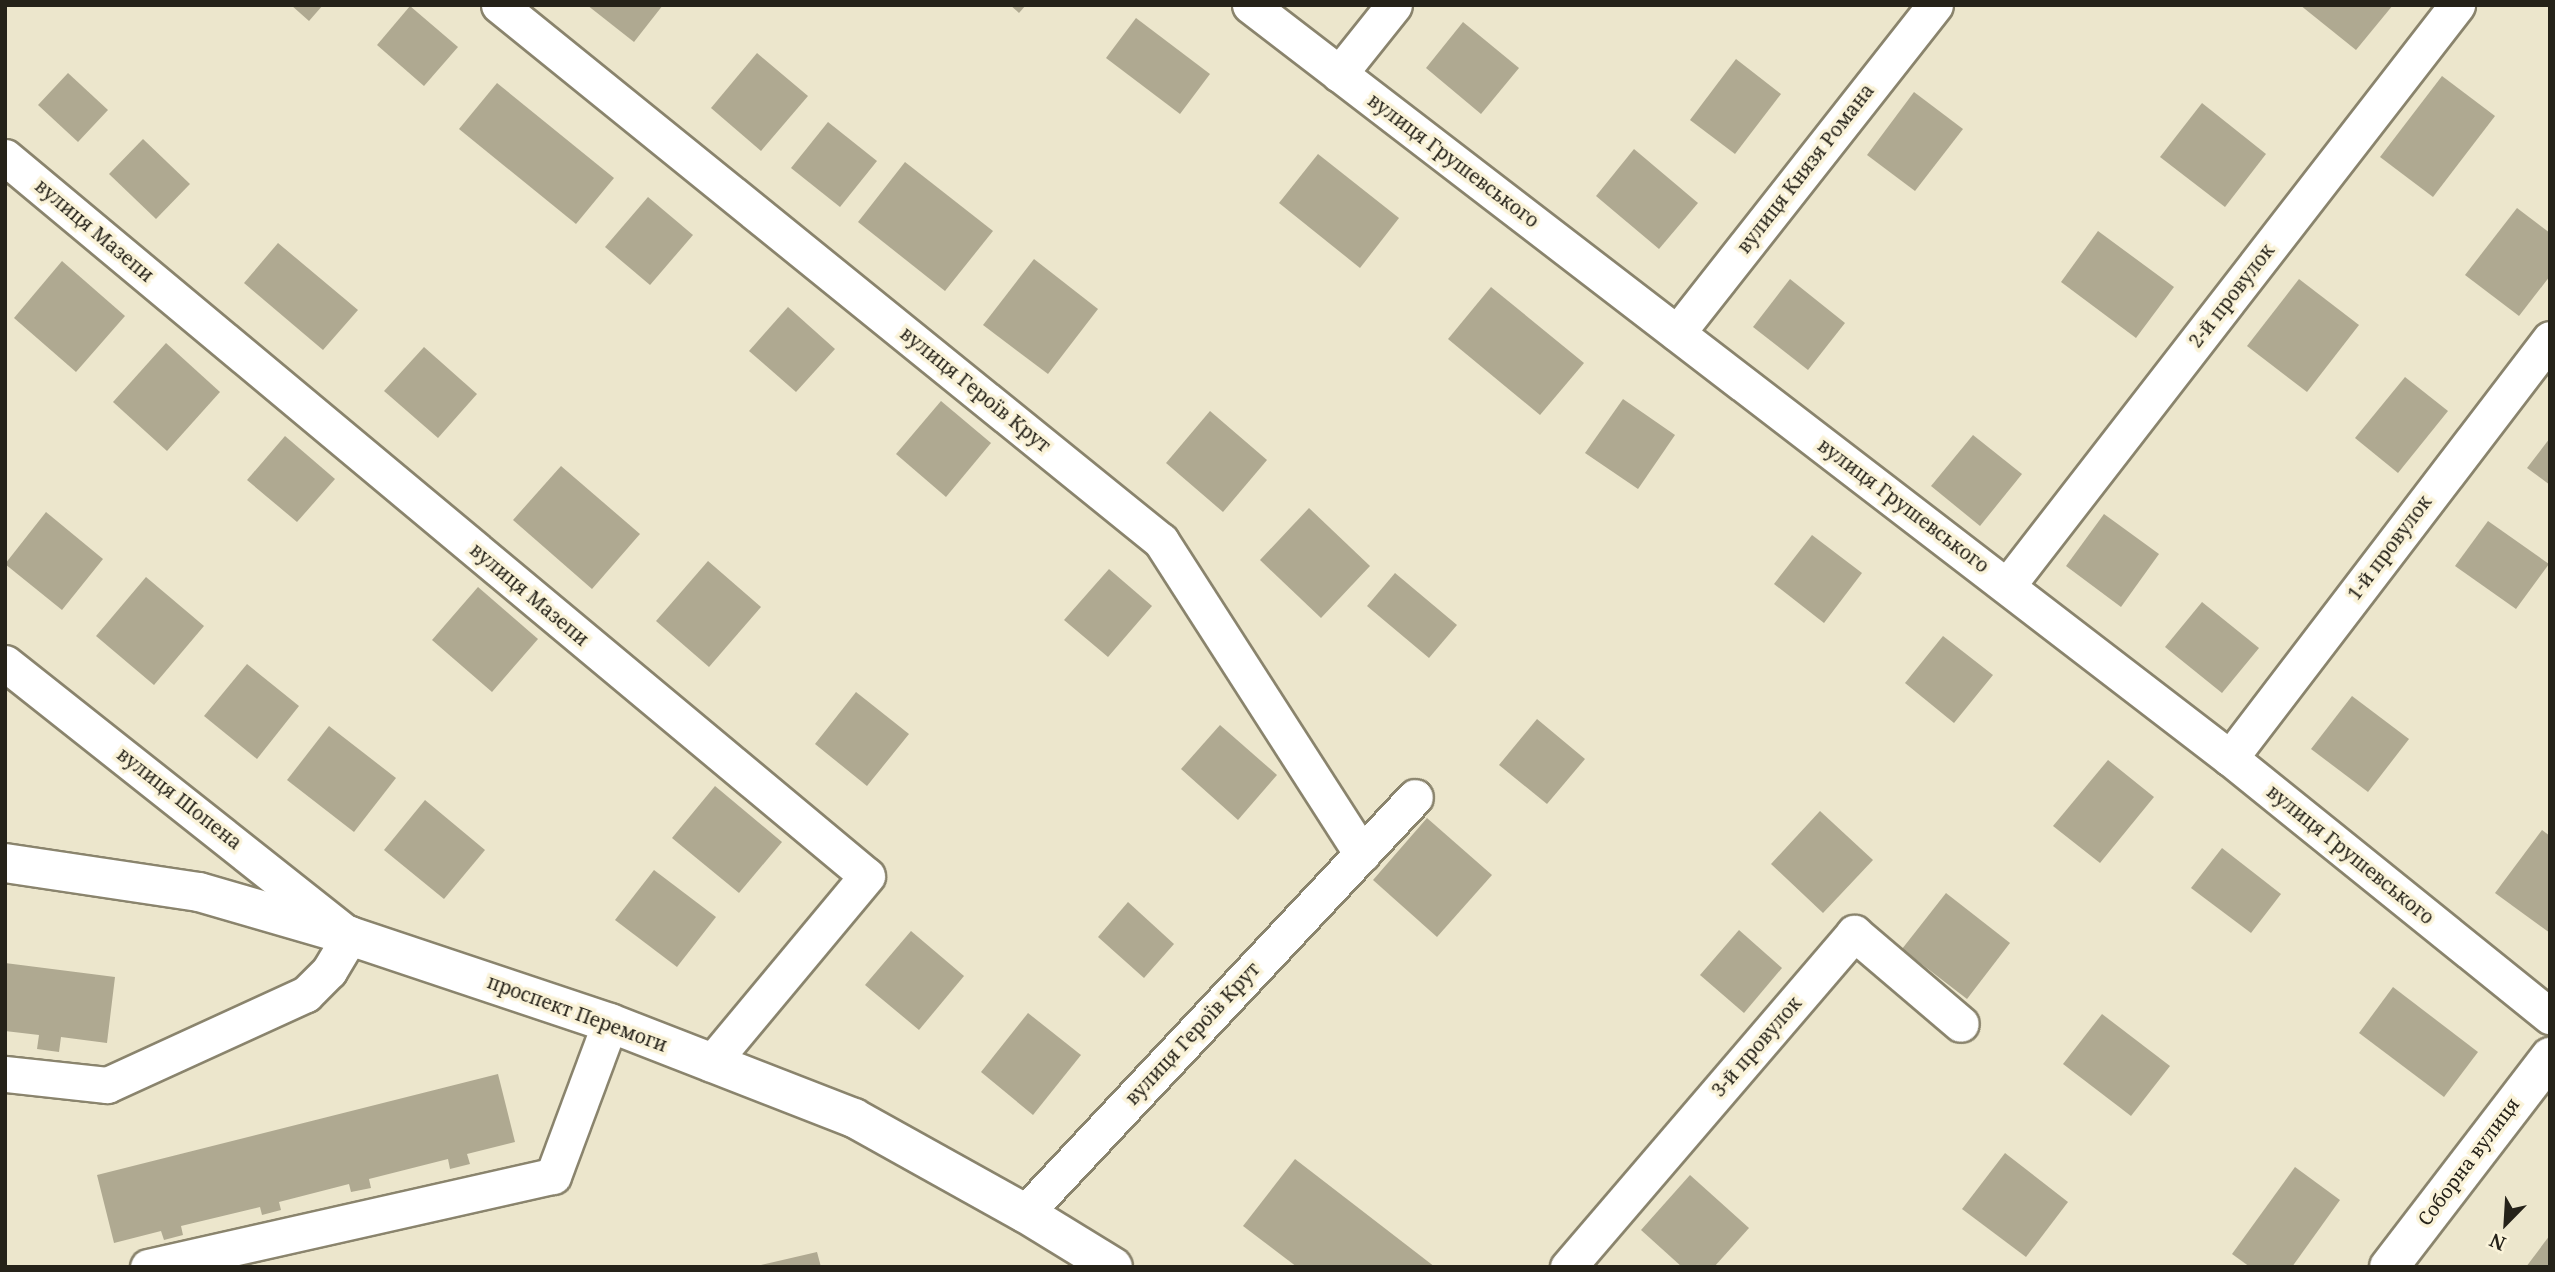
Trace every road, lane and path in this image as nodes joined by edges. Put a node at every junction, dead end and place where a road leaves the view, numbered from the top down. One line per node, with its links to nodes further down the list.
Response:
1 (499, 5): 14 (street, вулиця Героїв Крут)
2 (1250, 5): 6 (street, вулиця Грушевського)
3 (1394, 5): 6 (street)
4 (1935, 5): 8 (street, вулиця Князя Романа)
5 (2457, 5): 10 (street, 2-й провулок)
6 (1339, 74): 8 (street, вулиця Грушевського)
7 (5, 157): 21 (street, вулиця Мазепи)
8 (1677, 333): 10 (street, вулиця Грушевського)
9 (2550, 339): 12 (street, 1-й провулок)
10 (2007, 586): 12 (street, вулиця Грушевського)
11 (5, 663): 16 (street, вулиця Шопена)
12 (2230, 758): 17 (street, вулиця Грушевського)
13 (1415, 797): 14 (street, вулиця Героїв Крут)
14 (1362, 854): 23 (street, вулиця Героїв Крут)
15 (5, 863): 16 (street, проспект Перемоги)
16 (350, 936): 18 (street, проспект Перемоги); 22 (street)
17 (2550, 1016)
18 (610, 1023): 21 (street, проспект Перемоги); 24 (street)
19 (1961, 1024): 26 (street, 3-й провулок)
20 (2550, 1057): 27 (street, Соборна вулиця)
21 (710, 1063): 23 (street, проспект Перемоги)
22 (5, 1074)
23 (1025, 1213): 25 (street, проспект Перемоги)
24 (148, 1267)
25 (1113, 1267)
26 (1568, 1267)
27 (2389, 1267)

